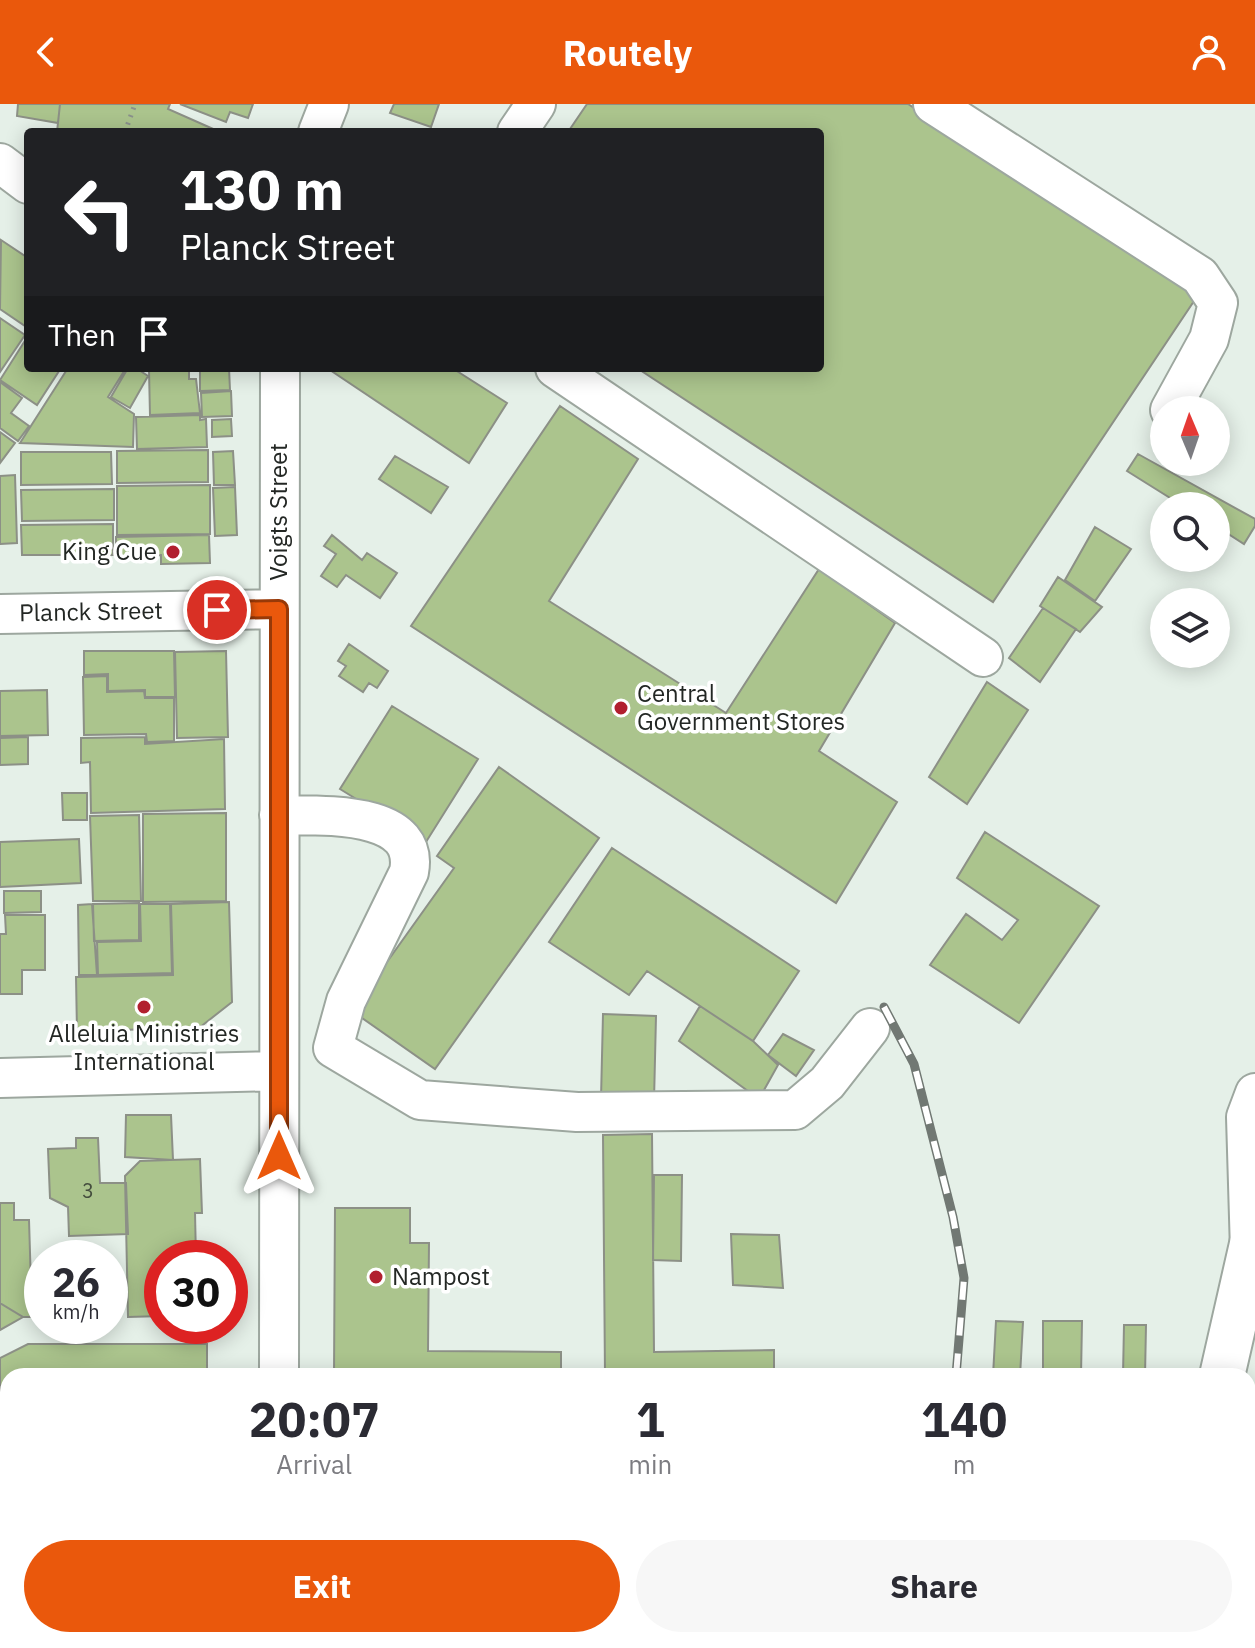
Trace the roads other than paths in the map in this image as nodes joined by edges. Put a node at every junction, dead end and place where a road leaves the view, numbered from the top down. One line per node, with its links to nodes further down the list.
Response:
1 (329, 104): 4 (street)
2 (536, 104): 5 (street)
3 (933, 104): 8 (street)
4 (320, 128)
5 (520, 128)
6 (280, 372): 9 (street, Voigts Street)
7 (561, 372): 11 (street)
8 (1177, 396)
9 (279, 609): 10 (street, Planck Street); 12 (street, Voigts Street)
10 (0, 614)
11 (983, 657)
12 (279, 815): 13 (street); 14 (street, Voigts Street)
13 (870, 1028)
14 (279, 1071): 15 (street); 18 (street, Voigts Street)
15 (0, 1078)
16 (1255, 1093): 17 (street)
17 (1253, 1241): 19 (main road)
18 (279, 1368)
19 (1224, 1368)

